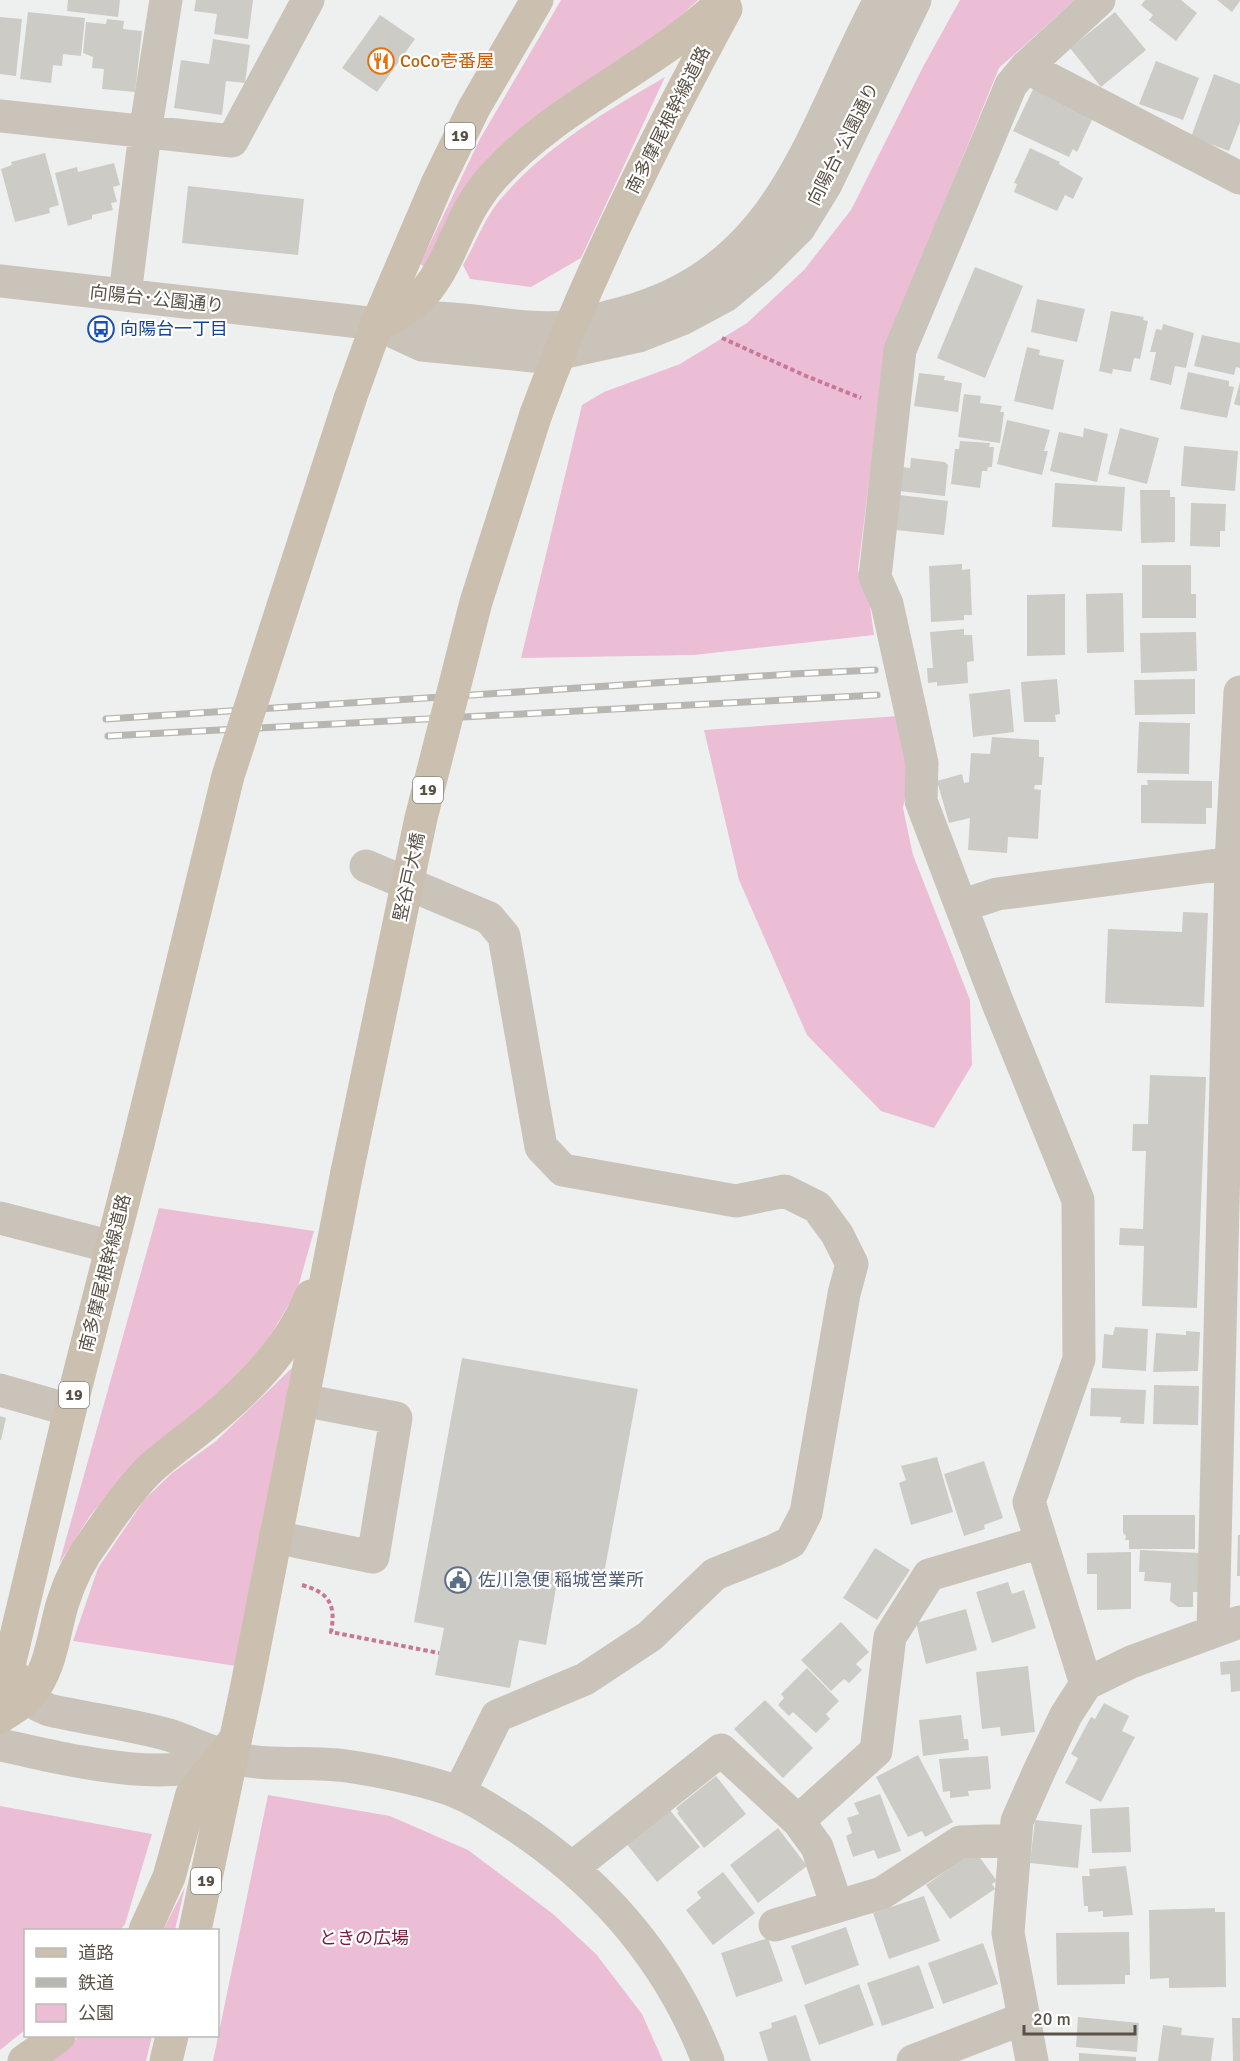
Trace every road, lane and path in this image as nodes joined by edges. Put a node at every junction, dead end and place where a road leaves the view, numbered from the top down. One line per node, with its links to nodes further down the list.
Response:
1 (166, 0): 11 (street)
2 (308, 0): 11 (street)
3 (537, 0): 16 (main road, 19)
4 (724, 0): 16 (main road)
5 (731, 0): 18 (main road, 南多摩尾根幹線道路 / 19)
6 (880, 0): 15 (street, 向陽台･公園通り)
7 (915, 0): 15 (street, 向陽台･公園通り)
8 (1099, 0): 9 (street)
9 (1026, 67): 12 (street); 19 (street)
10 (0, 116): 11 (street)
11 (145, 133): 14 (street)
12 (1240, 178)
13 (0, 281): 14 (street, 向陽台･公園通り)
14 (125, 295): 16 (street, 向陽台･公園通り)
15 (651, 318): 18 (street, 向陽台･公園通り)
16 (377, 324): 18 (street, 向陽台･公園通り); 25 (main road, 南多摩尾根幹線道路 / 19, bridge)
17 (713, 334): 19 (path)
18 (563, 340): 26 (main road, 竪谷戸大橋 / 19, bridge)
19 (894, 411): 23 (street)
20 (1240, 692): 21 (street)
21 (1236, 863): 23 (street); 33 (street)
22 (366, 866): 38 (street)
23 (961, 906): 31 (street)
24 (0, 1218): 25 (street)
25 (112, 1247): 29 (main road, 南多摩尾根幹線道路 / 19)
26 (330, 1253): 28 (main road, 19); 36 (main road)
27 (0, 1390): 29 (street)
28 (302, 1400): 30 (main road, 19); 30 (street)
29 (70, 1410): 36 (main road, 南多摩尾根幹線道路 / 19)
30 (276, 1537): 37 (main road, 19)
31 (1041, 1542): 35 (street); 39 (street)
32 (295, 1583): 34 (path)
33 (1226, 1627): 35 (street)
34 (439, 1653)
35 (1086, 1684): 40 (street)
36 (18, 1706): 37 (street); 37 (street)
37 (204, 1757): 38 (street); 38 (street); 44 (main road); 45 (main road, 19)
38 (459, 1792): 41 (street)
39 (798, 1821): 41 (street); 42 (street)
40 (1015, 1840): 42 (street); 46 (street)
41 (572, 1868): 51 (street)
42 (837, 1906): 43 (street)
43 (775, 1925)
44 (145, 1929)
45 (195, 1929)
46 (1025, 2018): 52 (street); 53 (street)
47 (57, 2037): 49 (main road)
48 (172, 2037): 50 (main road)
49 (24, 2061)
50 (166, 2061)
51 (708, 2061)
52 (913, 2061)
53 (1032, 2061)

